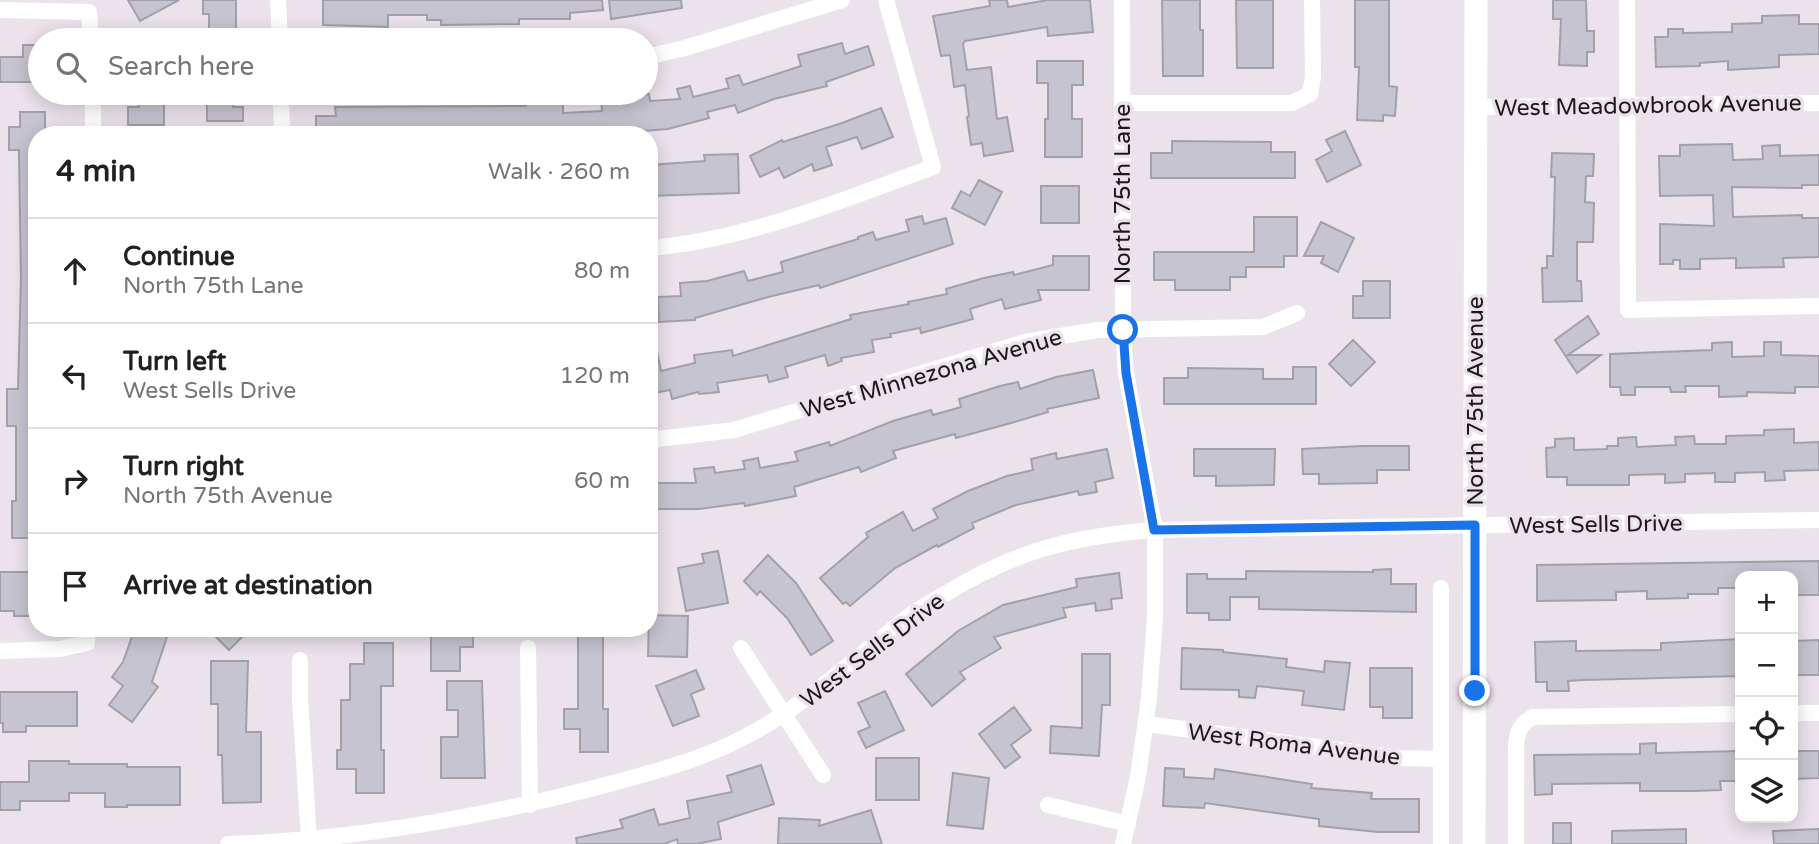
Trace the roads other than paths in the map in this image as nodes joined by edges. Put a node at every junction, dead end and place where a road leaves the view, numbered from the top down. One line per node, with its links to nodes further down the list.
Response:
1 (278, 0): 10 (street)
2 (842, 0): 11 (street)
3 (886, 0): 20 (street)
4 (1122, 0): 12 (street, North 75th Lane)
5 (1312, 0): 12 (street)
6 (1476, 0): 16 (main road, North 75th Avenue)
7 (1627, 0): 17 (street)
8 (0, 10): 9 (street)
9 (90, 28)
10 (279, 28)
11 (658, 54)
12 (1123, 103): 23 (street, North 75th Lane)
13 (1819, 103): 17 (street, West Meadowbrook Avenue)
14 (93, 105): 18 (street)
15 (281, 105): 19 (street)
16 (1476, 107): 17 (street, West Meadowbrook Avenue); 26 (main road, North 75th Avenue)
17 (1627, 107): 21 (street)
18 (93, 126)
19 (282, 126)
20 (658, 246)
21 (1819, 306)
22 (1297, 313): 23 (street, West Minnezona Avenue)
23 (1123, 330): 24 (street, West Minnezona Avenue); 27 (street, North 75th Lane)
24 (658, 439)
25 (1819, 520): 26 (street, West Sells Drive)
26 (1475, 525): 27 (street, West Sells Drive); 48 (main road, North 75th Avenue)
27 (1154, 530): 37 (street, West Sells Drive); 38 (street, North 75th Lane)
28 (1441, 587): 39 (street)
29 (85, 637): 32 (street)
30 (527, 648): 41 (street)
31 (741, 648): 37 (street)
32 (0, 651)
33 (300, 660): 44 (street)
34 (1798, 713): 35 (street)
35 (1819, 713)
36 (1735, 714): 49 (street)
37 (785, 716): 40 (street); 41 (street, West Sells Drive)
38 (1146, 724): 39 (street, West Roma Avenue); 43 (street, North 75th Lane)
39 (1441, 759): 47 (street)
40 (824, 775)
41 (530, 805): 44 (street, West Sells Drive)
42 (1048, 805): 43 (street)
43 (1128, 824): 46 (street, North 75th Lane)
44 (309, 839): 45 (street, West Sells Drive)
45 (228, 844)
46 (1123, 844)
47 (1441, 844)
48 (1474, 844)
49 (1516, 844)

